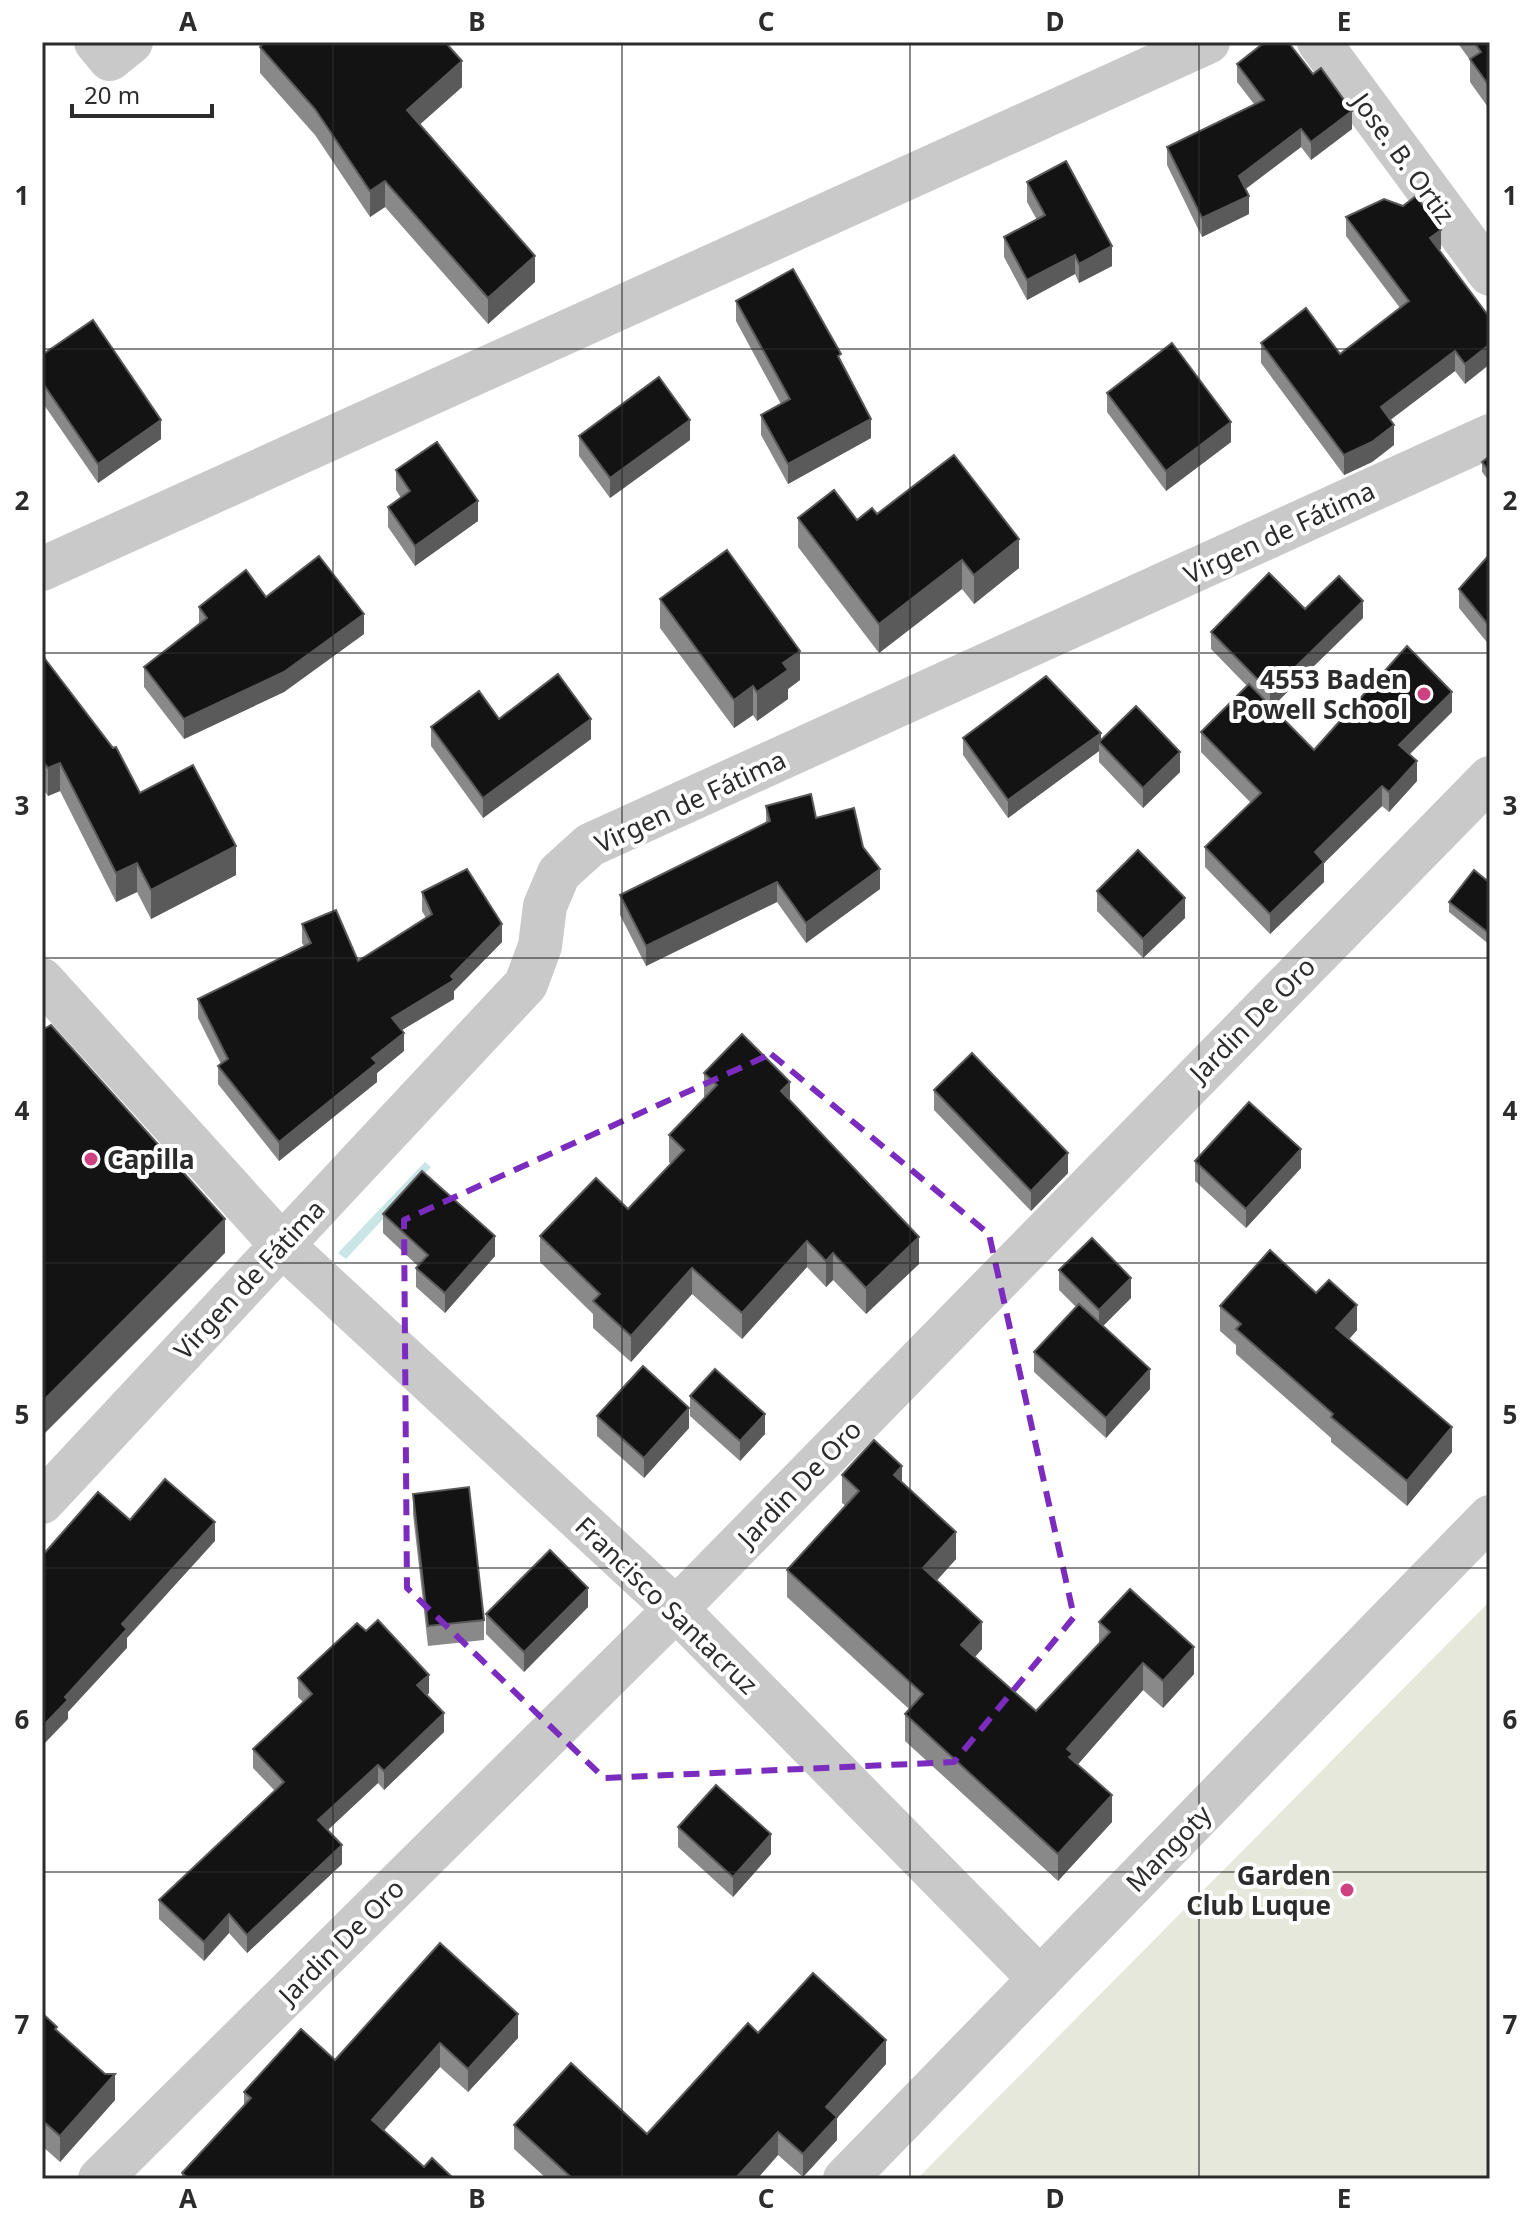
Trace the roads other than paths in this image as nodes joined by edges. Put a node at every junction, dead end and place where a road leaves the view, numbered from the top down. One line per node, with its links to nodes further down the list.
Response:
1 (96, 42): 2 (street)
2 (131, 42)
3 (1208, 42): 7 (street)
4 (1319, 42): 5 (street, Jose. B. Ortiz)
5 (1490, 274)
6 (1490, 436): 10 (street, Virgen de Fátima)
7 (42, 569)
8 (1490, 778): 13 (street, Jardin De Oro)
9 (42, 980): 10 (street, Francisco Santacruz)
10 (281, 1244): 11 (street, Virgen de Fátima); 13 (street, Francisco Santacruz)
11 (42, 1502)
12 (1490, 1517): 14 (street, Mangoty)
13 (676, 1609): 14 (street, Francisco Santacruz); 15 (street, Jardin De Oro)
14 (1040, 1979): 16 (street, Mangoty)
15 (100, 2179)
16 (845, 2179)

